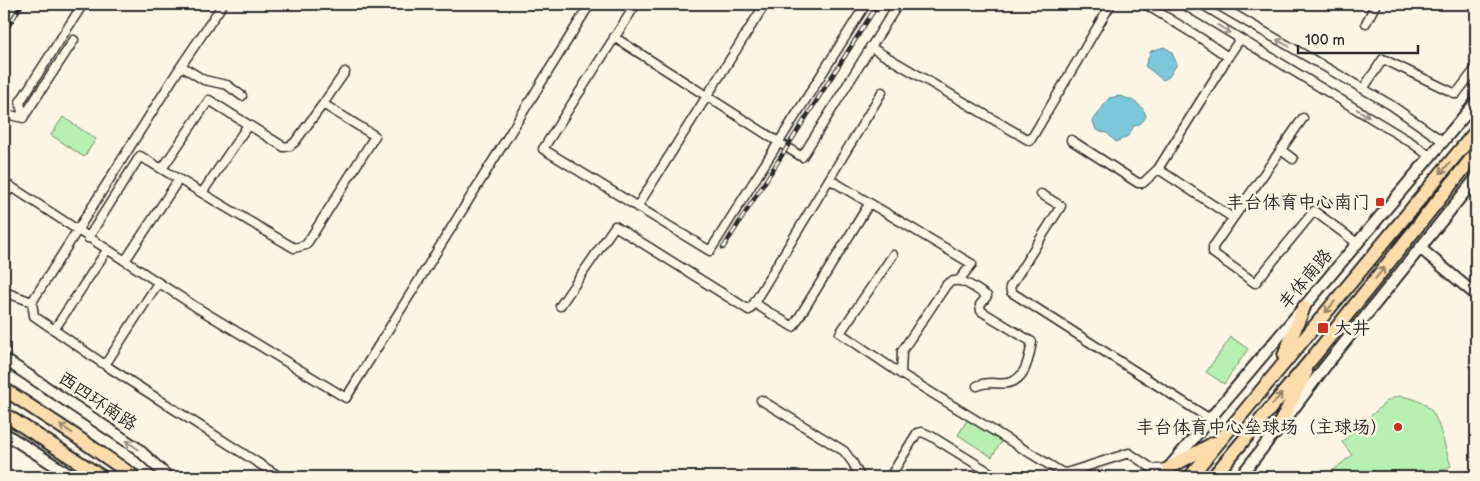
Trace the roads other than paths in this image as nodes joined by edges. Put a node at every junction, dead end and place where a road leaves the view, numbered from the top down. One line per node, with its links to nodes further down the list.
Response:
1 (15, 4): 14 (street)
2 (83, 4): 31 (street)
3 (223, 4): 21 (street)
4 (590, 4): 64 (street)
5 (636, 4): 16 (street)
6 (765, 4): 27 (street)
7 (866, 4): 36 (street)
8 (898, 4): 19 (street)
9 (1111, 4): 19 (street)
10 (1144, 4): 20 (street)
11 (1183, 4): 17 (street, one-way to 17)
12 (1216, 4): 24 (street, one-way to 12)
13 (1376, 4): 15 (street)
14 (4, 20)
15 (1366, 23)
16 (614, 37): 27 (street); 54 (street)
17 (1240, 39): 20 (street); 40 (street, one-way to 40)
18 (74, 40): 31 (street)
19 (870, 47): 36 (street)
20 (1228, 57): 44 (street)
21 (180, 66): 26 (street); 56 (street)
22 (1476, 68): 24 (street)
23 (345, 72): 29 (street)
24 (1363, 89): 37 (street)
25 (882, 92): 47 (street)
26 (242, 96)
27 (707, 96): 36 (street); 54 (street)
28 (1476, 102): 37 (street, 丰体南路)
29 (323, 104): 33 (street); 50 (street)
30 (4, 110): 31 (street)
31 (23, 118)
32 (1303, 118): 38 (street)
33 (248, 125): 43 (street); 50 (street)
34 (1476, 132): 75 (highway, 丰体南路, one-way to 75)
35 (1071, 140): 44 (street)
36 (780, 142): 54 (street)
37 (1444, 142): 40 (street, 丰体南路)
38 (1280, 150): 41 (street); 55 (street)
39 (1476, 153): 49 (highway)
40 (1431, 157): 58 (street, 丰体南路)
41 (1293, 159)
42 (1476, 161): 49 (highway)
43 (162, 169): 46 (street); 57 (street)
44 (1158, 169): 55 (street)
45 (1476, 178): 59 (street)
46 (179, 179): 50 (street); 62 (street)
47 (829, 179): 53 (street); 68 (street)
48 (7, 185): 52 (street); 56 (street)
49 (1451, 185): 72 (highway, one-way to 49)
50 (202, 193)
51 (1041, 194): 81 (street)
52 (4, 197)
53 (870, 204): 63 (street); 68 (street)
54 (637, 207)
55 (1233, 218): 58 (street)
56 (76, 230): 57 (street); 67 (street)
57 (88, 238): 60 (street)
58 (1357, 244): 70 (street, 丰体南路)
59 (1420, 248): 66 (street); 84 (street)
60 (107, 250): 62 (street); 71 (street)
61 (893, 254): 76 (street)
62 (125, 261): 64 (street)
63 (960, 280): 76 (street); 77 (street)
64 (158, 283): 74 (street)
65 (4, 295): 67 (street)
66 (1476, 295)
67 (32, 302): 71 (street)
68 (754, 303): 69 (street)
69 (560, 306)
70 (1304, 307): 75 (highway); 81 (street, 丰体南路)
71 (54, 330): 74 (street)
72 (1315, 355): 82 (highway, one-way to 72); 84 (highway)
73 (4, 359): 90 (street, 西四环南路, one-way to 73)
74 (105, 365): 91 (street)
75 (1280, 368): 85 (highway, 丰体南路)
76 (901, 374): 86 (street)
77 (977, 386)
78 (4, 389): 89 (highway, one-way to 78, bridge)
79 (761, 400): 92 (street)
80 (4, 414): 88 (highway, bridge)
81 (1210, 419): 86 (street, 丰体南路)
82 (1260, 419): 97 (highway); 98 (highway)
83 (4, 433): 87 (street)
84 (1275, 433): 99 (street)
85 (1220, 440): 86 (highway); 95 (highway); 96 (highway, 丰体南路)
86 (1165, 472)
87 (73, 477)
88 (102, 477)
89 (135, 477)
90 (168, 477)
91 (280, 477)
92 (860, 477)
93 (890, 477): 94 (street)
94 (997, 477)
95 (1180, 477)
96 (1190, 477)
97 (1213, 477)
98 (1220, 477)
99 (1240, 477)

